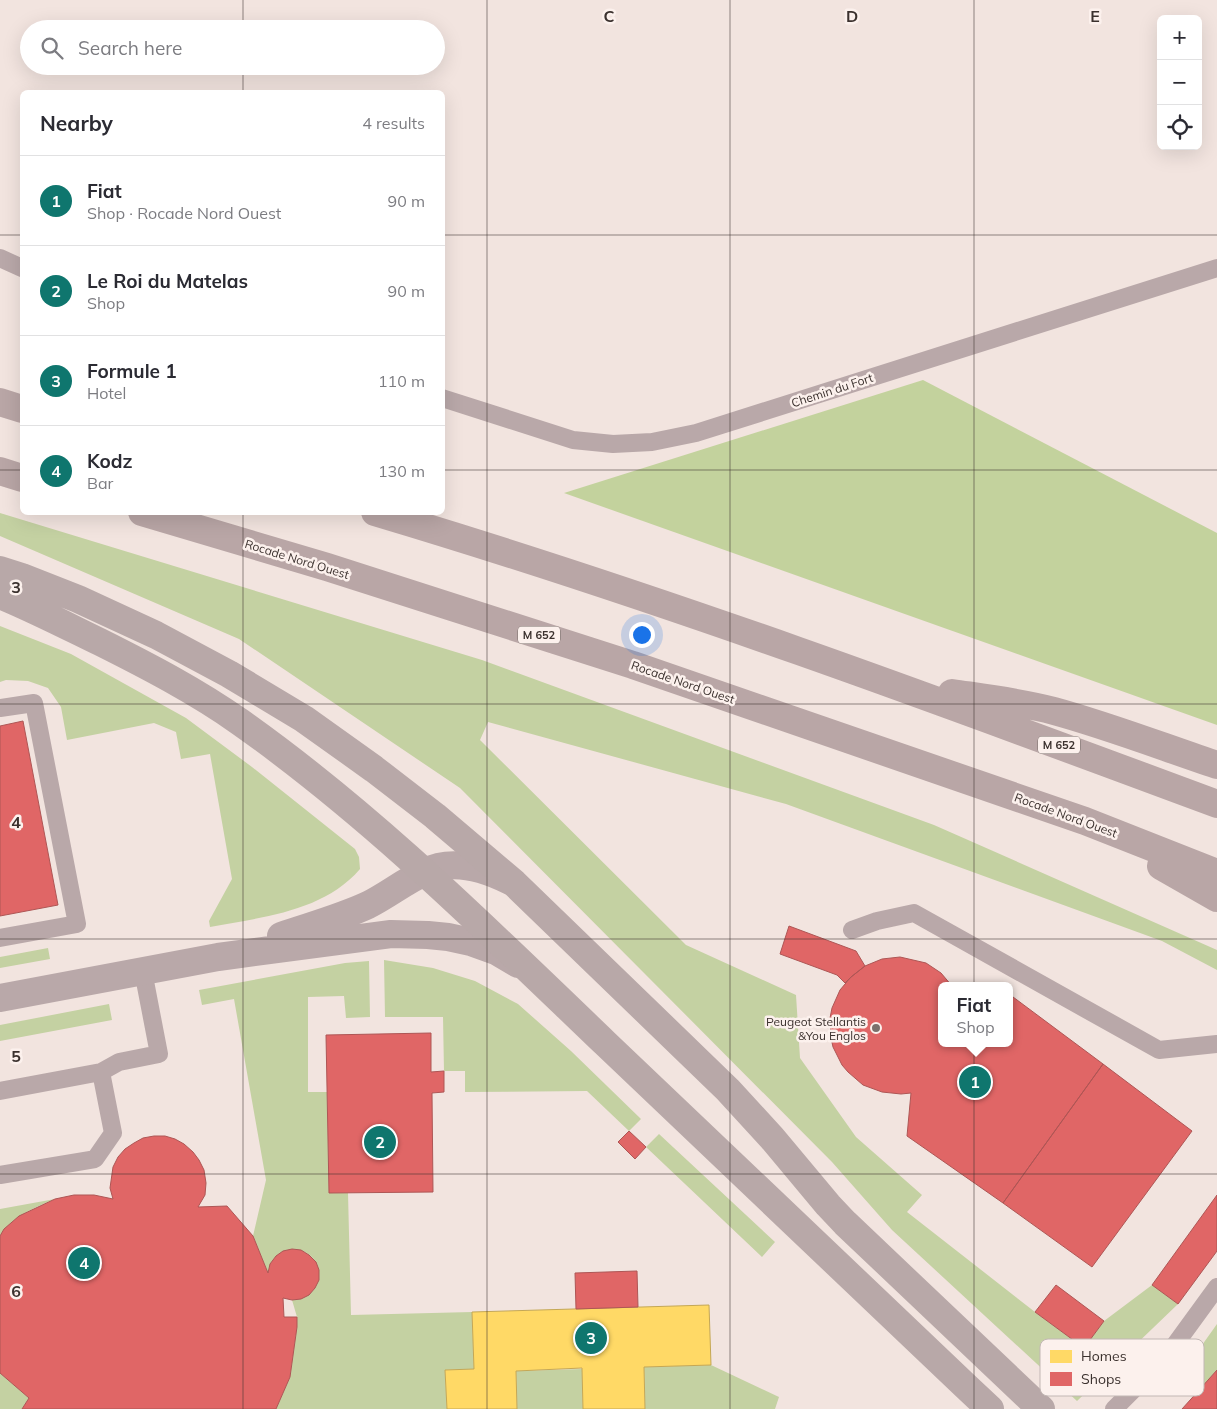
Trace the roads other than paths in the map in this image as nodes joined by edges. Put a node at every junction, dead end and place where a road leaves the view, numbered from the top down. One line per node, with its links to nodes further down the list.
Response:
1 (0, 258): 2 (lane)
2 (20, 267)
3 (1217, 268): 4 (lane, Chemin du Fort)
4 (445, 399)
5 (0, 402): 6 (highway)
6 (20, 408)
7 (0, 471): 8 (highway)
8 (20, 477)
9 (152, 515): 17 (highway, Rocade Nord Ouest / M 652)
10 (385, 515): 13 (highway, M 652)
11 (0, 570): 20 (main road)
12 (0, 595): 18 (main road)
13 (901, 686): 15 (highway); 16 (highway, M 652)
14 (0, 708): 23 (lane)
15 (1217, 765)
16 (1217, 804)
17 (1084, 821): 19 (highway, Rocade Nord Ouest / M 652); 21 (highway)
18 (424, 872): 20 (street); 24 (street); 25 (main road)
19 (1217, 874)
20 (514, 883): 36 (main road)
21 (1217, 898)
22 (852, 930): 28 (lane)
23 (0, 938)
24 (218, 957): 25 (street); 26 (street)
25 (528, 970): 35 (main road)
26 (143, 971): 27 (street); 29 (lane)
27 (0, 998)
28 (1217, 1044)
29 (101, 1072): 30 (lane); 31 (lane)
30 (0, 1091)
31 (0, 1175)
32 (1217, 1287): 33 (lane)
33 (1179, 1339)
34 (1127, 1396): 37 (lane)
35 (990, 1409)
36 (1041, 1409)
37 (1114, 1409)

